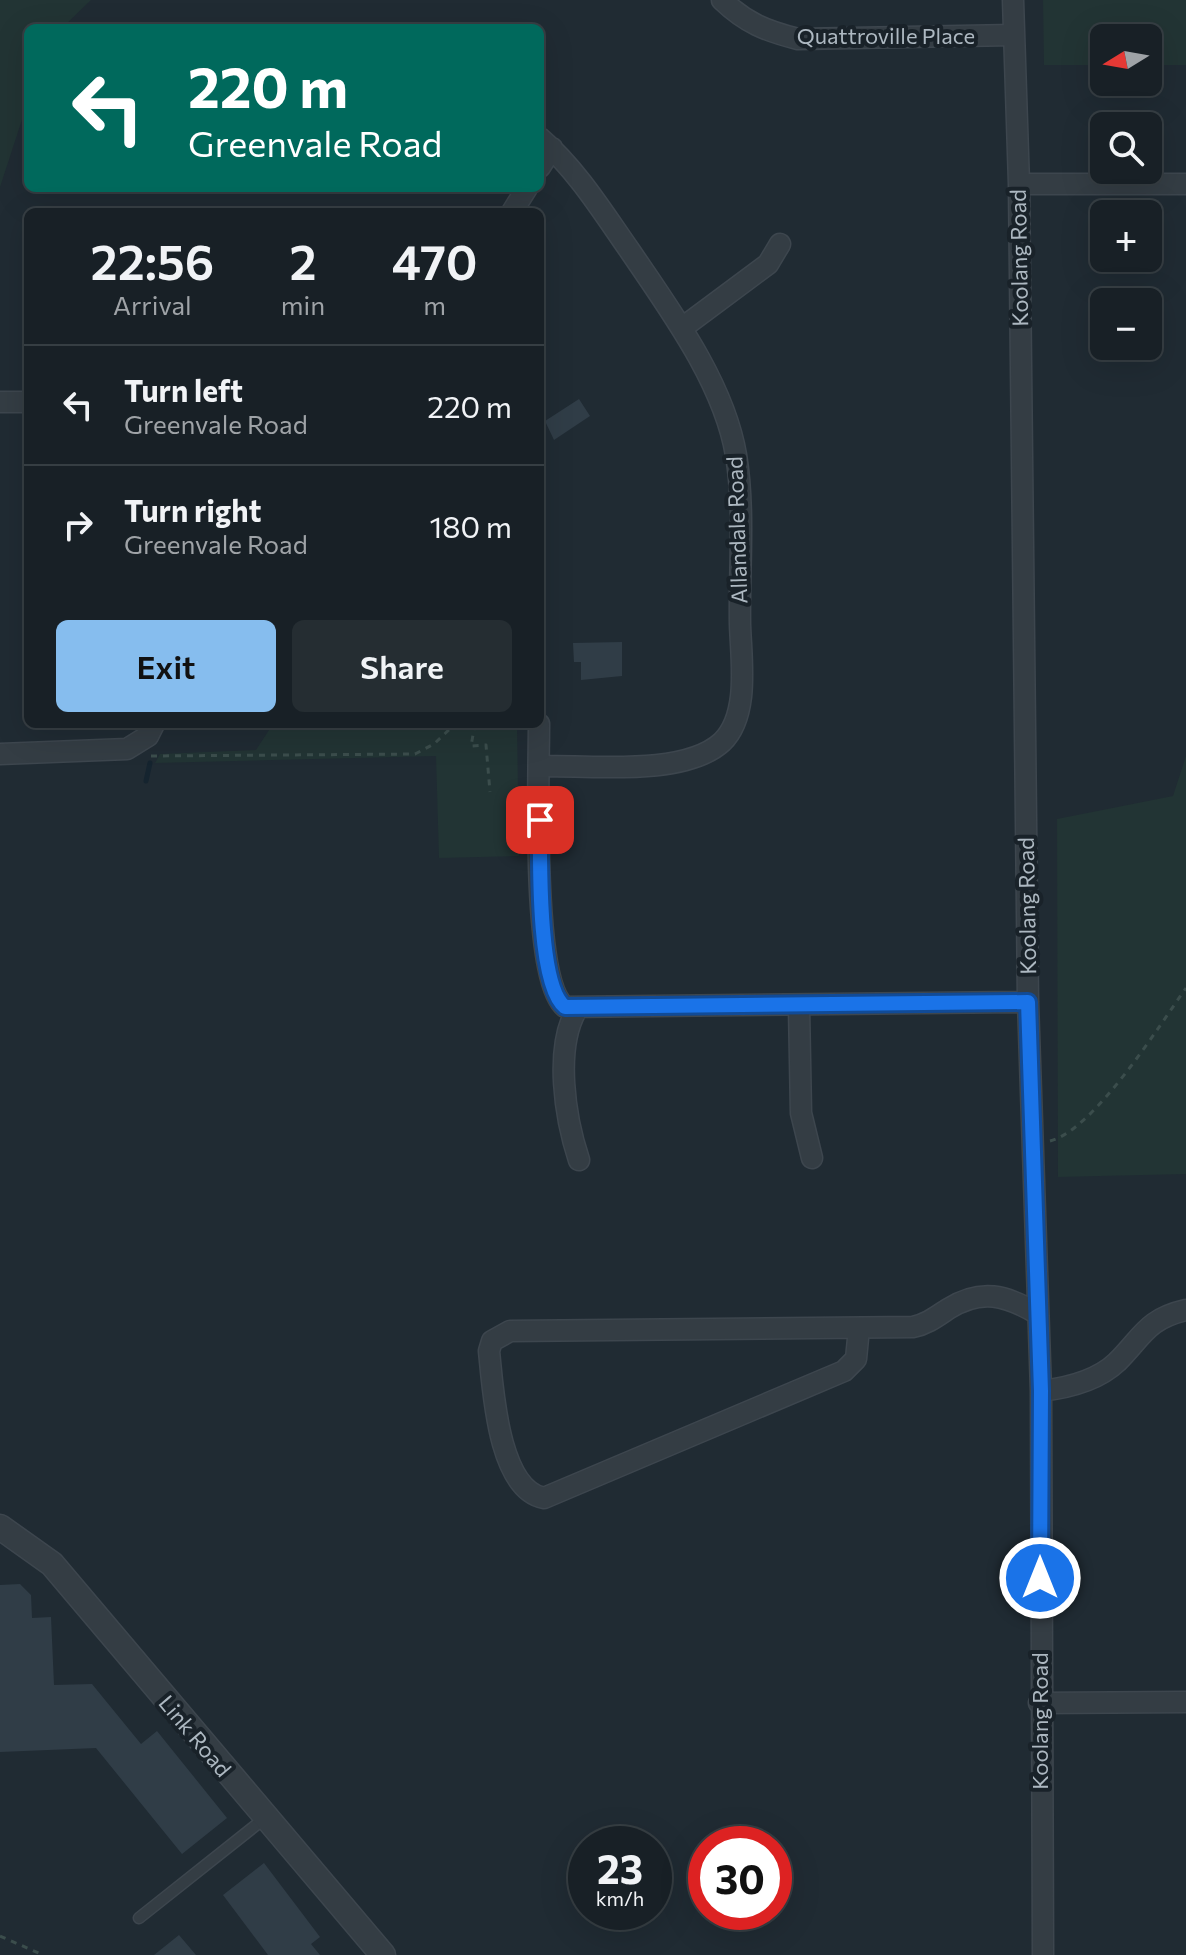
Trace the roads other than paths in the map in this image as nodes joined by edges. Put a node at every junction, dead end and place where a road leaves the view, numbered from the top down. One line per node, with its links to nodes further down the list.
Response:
1 (722, 0): 3 (street, Quattroville Place)
2 (1013, 0): 3 (street, Koolang Road)
3 (1014, 35): 5 (street, Koolang Road)
4 (546, 143): 8 (street, Allandale Road)
5 (1019, 184): 6 (street); 15 (street, Koolang Road)
6 (1186, 184)
7 (780, 244): 8 (street)
8 (682, 328): 14 (street, Allandale Road)
9 (0, 402): 10 (street)
10 (24, 402)
11 (152, 728): 13 (street)
12 (539, 728): 14 (street)
13 (0, 754)
14 (539, 766): 17 (street)
15 (1028, 1002): 16 (street); 21 (street, Koolang Road)
16 (799, 1007): 17 (street); 18 (street)
17 (577, 1009): 19 (street)
18 (812, 1158)
19 (579, 1160)
20 (1186, 1310): 23 (street)
21 (1038, 1314): 22 (street); 23 (street, Koolang Road)
22 (859, 1328): 22 (street)
23 (1041, 1391): 26 (street, Koolang Road)
24 (0, 1527): 27 (street, Link Road)
25 (1186, 1702): 26 (street)
26 (1039, 1703): 30 (street, Koolang Road)
27 (265, 1818): 28 (lane); 29 (street, Link Road)
28 (139, 1918)
29 (383, 1955)
30 (1043, 1955)

